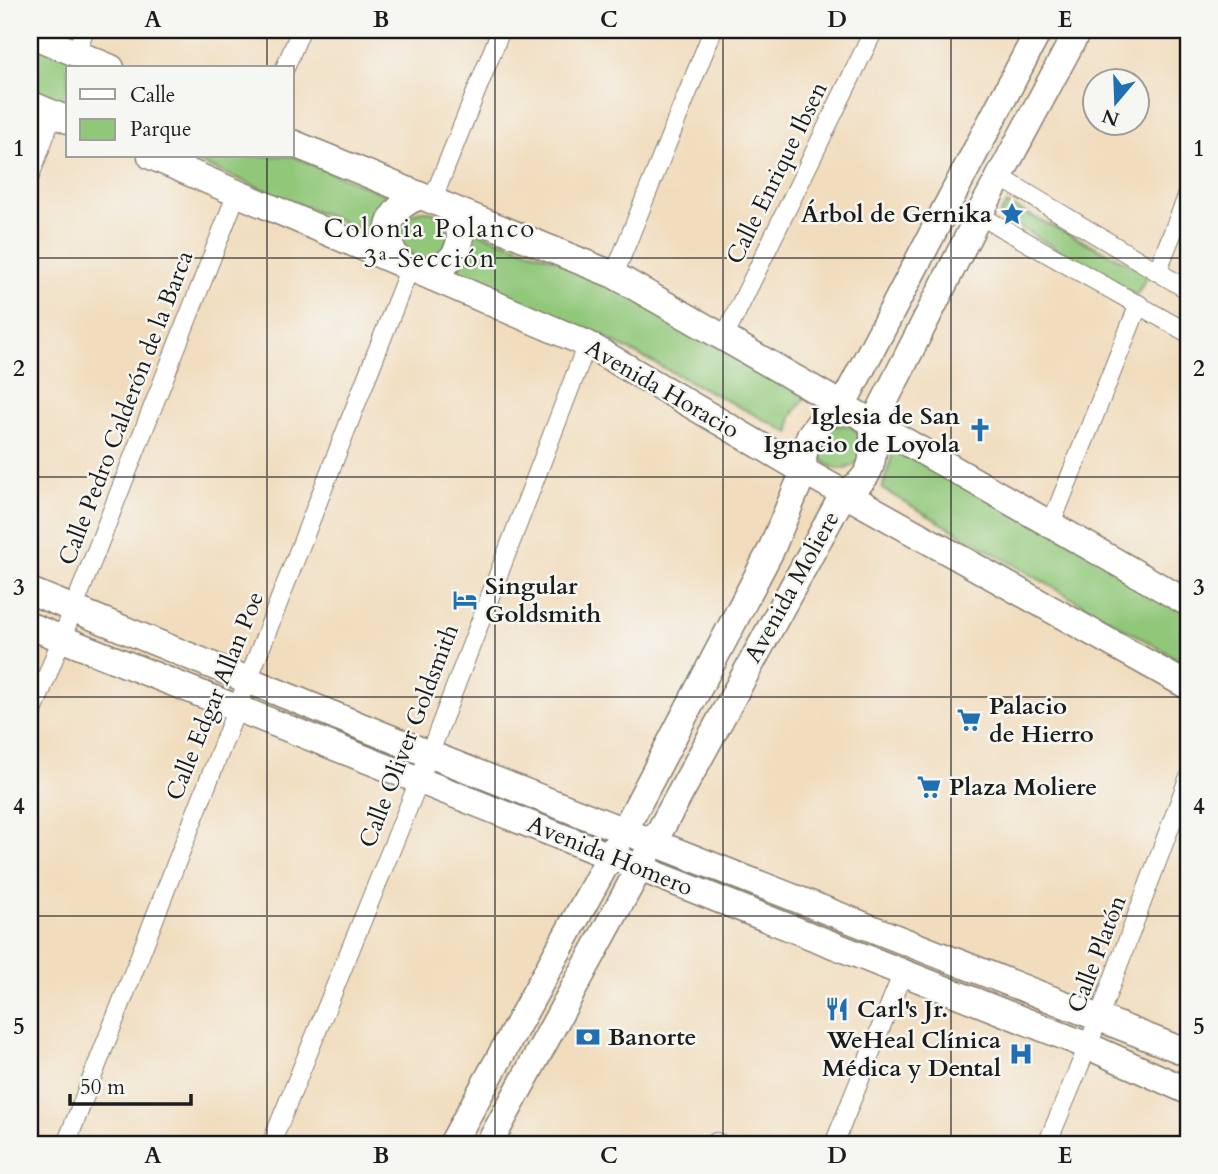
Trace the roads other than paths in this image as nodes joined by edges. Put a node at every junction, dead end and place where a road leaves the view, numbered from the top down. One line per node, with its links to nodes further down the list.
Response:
1 (301, 30): 10 (street)
2 (501, 30): 18 (street)
3 (713, 30): 22 (street)
4 (874, 30): 26 (street, Calle Enrique Ibsen)
5 (1039, 30): 28 (street, Avenida Moliere)
6 (1078, 30): 15 (street, Avenida Moliere)
7 (30, 34): 8 (street)
8 (80, 41): 9 (street)
9 (109, 66)
10 (286, 66)
11 (50, 113): 14 (street)
12 (294, 144): 18 (street)
13 (156, 158): 16 (street, Avenida Horacio)
14 (30, 176)
15 (1000, 177): 19 (street, Avenida Moliere); 21 (street)
16 (237, 193): 20 (street, Avenida Horacio); 35 (street, Calle Pedro Calderón de la Barca)
17 (1188, 194): 21 (street)
18 (434, 201): 20 (street); 20 (street); 22 (street)
19 (979, 215): 24 (street); 29 (street, Avenida Moliere)
20 (410, 267): 27 (street, Avenida Horacio); 38 (street, Calle Edgar Allan Poe)
21 (1157, 272): 23 (street)
22 (614, 275): 26 (street)
23 (1188, 290)
24 (1139, 304): 25 (street); 32 (street)
25 (1188, 333)
26 (724, 338): 28 (street)
27 (587, 344): 30 (street, Avenida Horacio); 42 (street, Calle Oliver Goldsmith)
28 (842, 406): 29 (street); 30 (street, Avenida Moliere)
29 (873, 424): 31 (street, Avenida Moliere); 32 (street)
30 (804, 471): 31 (street, Avenida Horacio); 45 (street, Avenida Moliere)
31 (844, 493): 39 (street, Avenida Horacio); 46 (street, Avenida Moliere)
32 (1051, 524): 34 (street)
33 (30, 591): 35 (street, Avenida Homero)
34 (1188, 603)
35 (74, 609): 37 (street, Calle Pedro Calderón de la Barca); 38 (street, Avenida Homero)
36 (30, 626): 37 (street, Avenida Homero)
37 (62, 638): 40 (street, Avenida Homero); 41 (street, Calle Pedro Calderón de la Barca)
38 (248, 681): 40 (street, Calle Edgar Allan Poe); 42 (street, Avenida Homero)
39 (1188, 686)
40 (236, 708): 44 (street, Avenida Homero); 54 (street, Calle Edgar Allan Poe)
41 (30, 719)
42 (429, 754): 44 (street, Calle Oliver Goldsmith); 45 (street, Avenida Homero)
43 (1188, 779): 50 (street, Calle Platón)
44 (419, 780): 47 (street, Avenida Homero); 55 (street, Calle Oliver Goldsmith)
45 (624, 831): 46 (street, Avenida Homero); 47 (street, Avenida Moliere)
46 (653, 842): 48 (street, Avenida Moliere); 50 (street, Avenida Homero)
47 (610, 856): 48 (street, Avenida Homero); 56 (street, Avenida Moliere)
48 (639, 868): 49 (street, Avenida Homero); 57 (street, Avenida Moliere)
49 (902, 972): 51 (street, Avenida Homero); 58 (street)
50 (1099, 1018): 51 (street, Calle Platón); 52 (street, Avenida Homero)
51 (1088, 1046): 53 (street, Avenida Homero); 59 (street, Calle Platón)
52 (1188, 1053)
53 (1188, 1091)
54 (66, 1144)
55 (271, 1144)
56 (452, 1144)
57 (489, 1144)
58 (834, 1144)
59 (1047, 1144)

